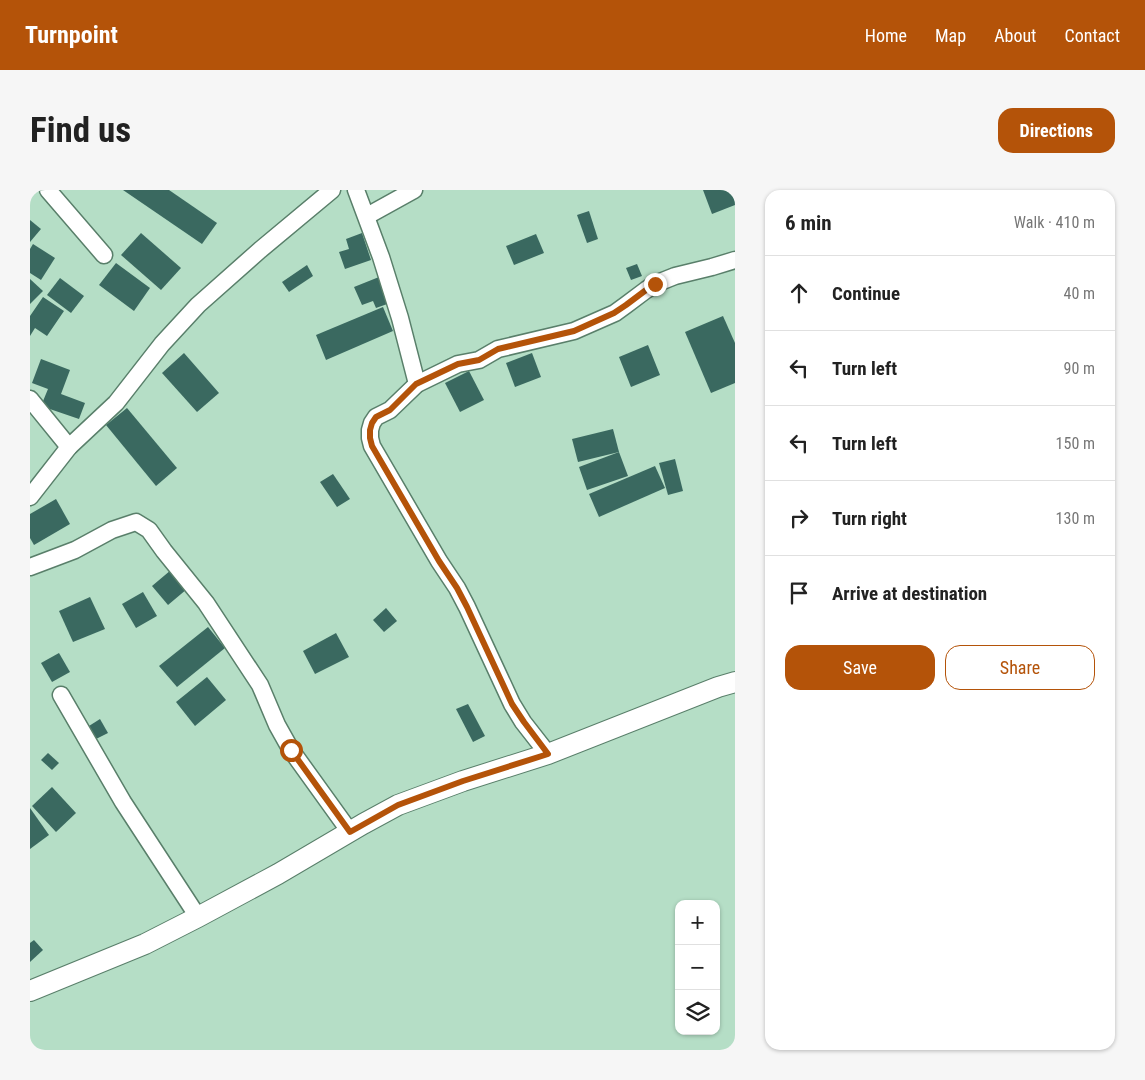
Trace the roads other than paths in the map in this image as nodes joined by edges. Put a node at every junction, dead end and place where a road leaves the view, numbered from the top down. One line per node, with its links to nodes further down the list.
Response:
1 (48, 190): 6 (street)
2 (332, 190): 10 (street)
3 (356, 190): 5 (street)
4 (414, 190): 5 (street)
5 (366, 216): 8 (street)
6 (104, 256)
7 (735, 260): 8 (street)
8 (416, 384): 15 (street)
9 (30, 399): 10 (street)
10 (69, 447): 11 (street)
11 (30, 498)
12 (30, 567): 16 (street)
13 (735, 682): 15 (street)
14 (61, 695): 17 (street)
15 (548, 754): 16 (street)
16 (350, 832): 17 (street)
17 (198, 917): 18 (street)
18 (31, 989)

